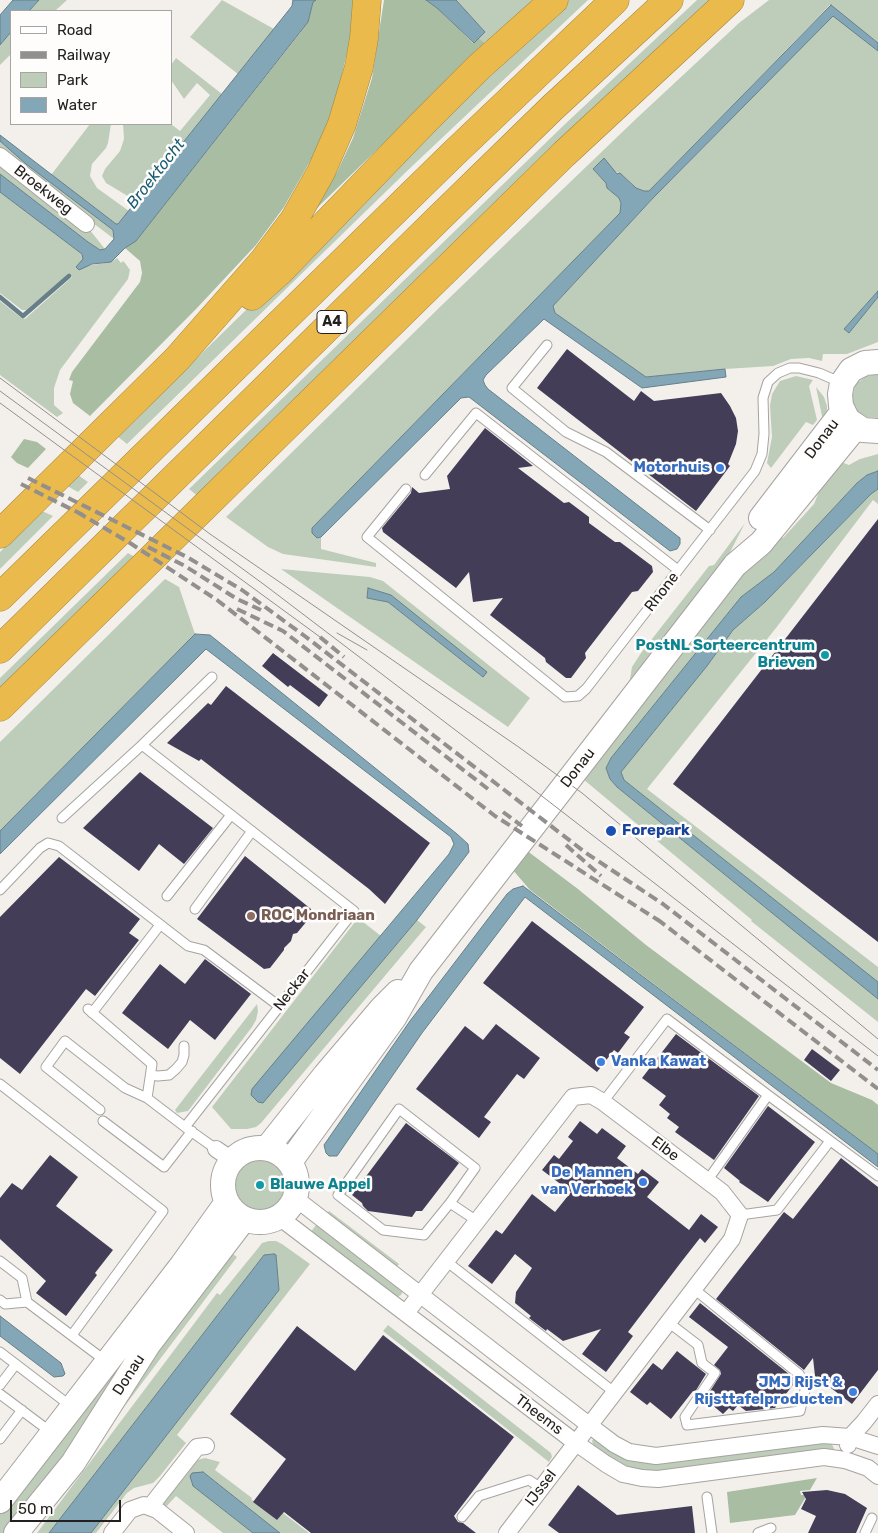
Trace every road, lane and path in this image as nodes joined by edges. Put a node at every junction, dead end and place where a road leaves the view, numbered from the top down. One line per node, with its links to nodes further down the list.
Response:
1 (367, 0): 9 (highway)
2 (554, 0): 9 (highway)
3 (615, 0): 18 (highway, A4)
4 (669, 0): 19 (highway, A4)
5 (730, 0): 21 (highway)
6 (0, 156): 7 (street, Broekweg)
7 (86, 224)
8 (547, 345): 15 (lane)
9 (177, 359): 16 (highway)
10 (878, 362): 11 (main road)
11 (842, 383): 12 (main road); 15 (lane, Rhone)
12 (859, 423): 30 (main road, Donau)
13 (425, 475): 17 (lane)
14 (406, 489): 17 (lane, Rhone)
15 (710, 530): 17 (lane, Rhone)
16 (0, 534)
17 (678, 570)
18 (0, 598)
19 (0, 648)
20 (212, 677): 22 (lane)
21 (0, 707)
22 (142, 745): 23 (lane, Neckar); 24 (lane)
23 (231, 815): 25 (lane, Neckar); 27 (lane)
24 (62, 818)
25 (252, 831): 28 (lane); 31 (lane, Neckar)
26 (0, 890): 29 (lane)
27 (167, 896)
28 (195, 909)
29 (160, 925): 31 (lane); 33 (lane)
30 (421, 971): 42 (main road, Donau); 44 (main road, Donau)
31 (279, 1006): 40 (lane, Neckar)
32 (184, 1046): 33 (lane)
33 (150, 1075): 36 (lane)
34 (0, 1084): 62 (lane)
35 (768, 1095): 37 (lane); 41 (lane); 46 (lane)
36 (147, 1098): 38 (lane); 40 (lane)
37 (603, 1102): 46 (street, Elbe); 53 (street, Elbe)
38 (100, 1110)
39 (103, 1121): 40 (lane, Neckar)
40 (188, 1129): 43 (lane)
41 (830, 1141): 45 (lane); 50 (lane)
42 (267, 1148): 43 (main road); 44 (main road)
43 (224, 1155): 48 (main road)
44 (290, 1162): 47 (main road)
45 (878, 1176)
46 (707, 1181): 50 (street, Elbe)
47 (295, 1198): 51 (main road); 57 (street, Theems)
48 (226, 1202): 52 (main road); 64 (main road, Donau)
49 (450, 1203): 49 (lane); 53 (lane)
50 (740, 1215): 56 (street)
51 (279, 1218): 52 (main road); 60 (street, Theems)
52 (244, 1219): 88 (main road, Donau)
53 (477, 1222): 55 (street, Elbe)
54 (0, 1261): 59 (lane)
55 (446, 1261): 57 (street, Elbe); 67 (lane)
56 (694, 1289): 61 (street); 61 (lane)
57 (420, 1294): 60 (street, Elbe); 72 (street, Theems)
58 (0, 1300): 59 (lane)
59 (27, 1302): 62 (lane)
60 (406, 1313): 76 (street, Theems)
61 (668, 1322): 67 (street)
62 (72, 1335): 64 (lane)
63 (0, 1352): 65 (lane)
64 (107, 1362): 70 (main road, Donau)
65 (16, 1364): 66 (lane); 70 (lane)
66 (0, 1385)
67 (614, 1392): 72 (street)
68 (0, 1394): 71 (lane)
69 (878, 1404): 74 (street)
70 (72, 1407): 73 (main road, Donau)
71 (22, 1410): 73 (lane); 75 (lane)
72 (589, 1425): 74 (street, Theems); 76 (street)
73 (52, 1433): 83 (main road, Donau)
74 (850, 1437): 78 (street, Theems); 79 (street)
75 (0, 1439)
76 (576, 1443): 79 (street, Theems); 81 (street, IJssel)
77 (206, 1446): 84 (street)
78 (878, 1446)
79 (845, 1460): 80 (street, Theems)
80 (878, 1476)
81 (541, 1488): 85 (lane); 91 (street, IJssel)
82 (707, 1496): 92 (lane)
83 (0, 1501)
84 (150, 1507): 89 (street); 90 (street)
85 (462, 1517)
86 (872, 1518): 94 (lane)
87 (771, 1528): 93 (lane)
88 (16, 1533)
89 (112, 1533)
90 (186, 1533)
91 (507, 1533)
92 (712, 1533)
93 (758, 1533)
94 (865, 1533)

